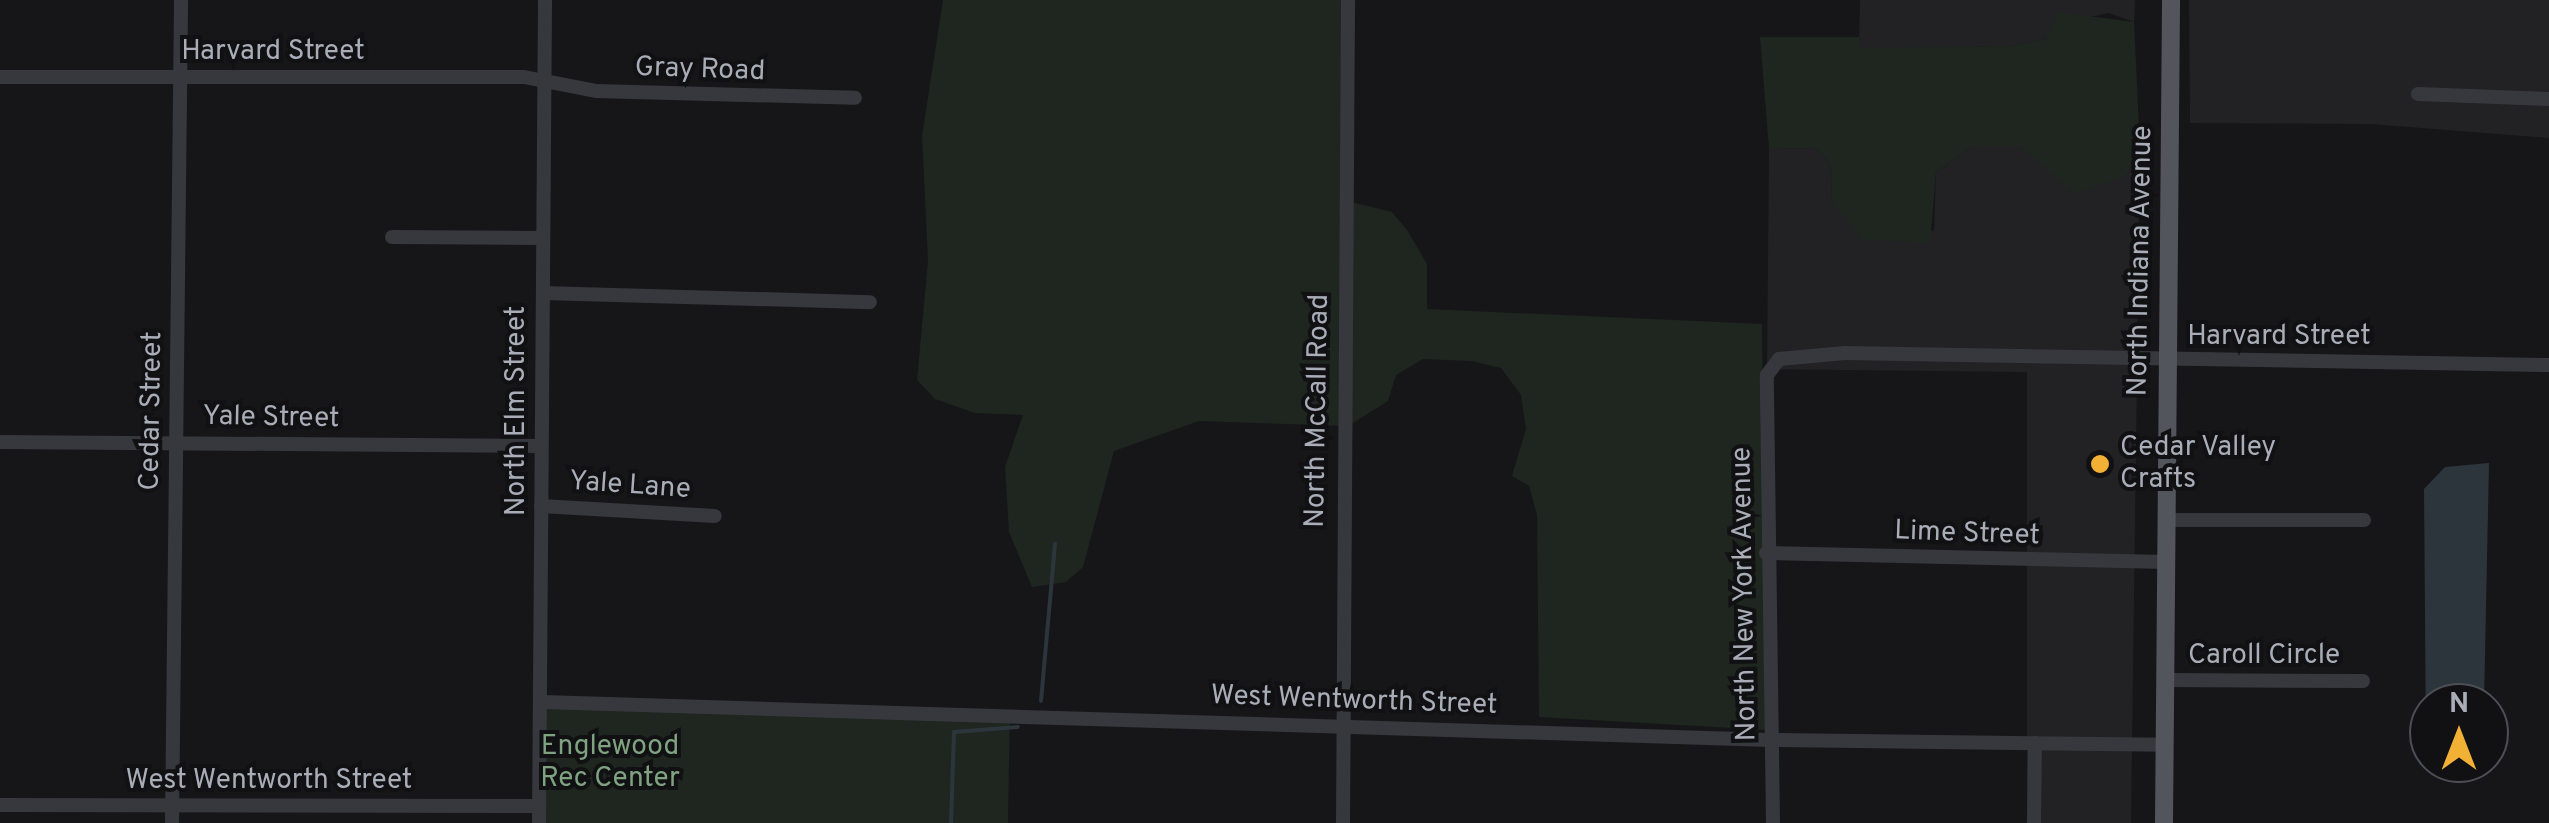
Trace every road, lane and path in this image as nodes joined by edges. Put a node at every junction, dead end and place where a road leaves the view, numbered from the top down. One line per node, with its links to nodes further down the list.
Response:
1 (182, 0): 6 (street, Cedar Street)
2 (545, 0): 7 (street, North Elm Street)
3 (1348, 0): 30 (street, North McCall Road)
4 (2171, 0): 15 (main road, North Indiana Avenue)
5 (0, 77): 6 (street, Harvard Street)
6 (181, 77): 7 (street, Harvard Street); 19 (street, Cedar Street)
7 (545, 85): 9 (street, Gray Road); 12 (street, North Elm Street)
8 (2418, 94): 10 (street)
9 (855, 98)
10 (2549, 100)
11 (392, 237): 12 (street)
12 (543, 238): 13 (street, North Elm Street)
13 (543, 292): 14 (street); 20 (street, North Elm Street)
14 (870, 302)
15 (2168, 362): 16 (street, Harvard Street); 17 (street, Harvard Street); 23 (main road, North Indiana Avenue)
16 (2549, 365)
17 (1773, 366): 25 (street, North New York Avenue)
18 (0, 442): 19 (street, Yale Street)
19 (176, 442): 20 (street, Yale Street); 35 (street, Cedar Street)
20 (541, 446): 21 (street, North Elm Street)
21 (541, 506): 22 (street, Yale Lane); 29 (street, North Elm Street)
22 (715, 516)
23 (2165, 520): 24 (street); 26 (main road, North Indiana Avenue)
24 (2364, 520)
25 (1766, 553): 26 (street, Lime Street); 31 (street, North New York Avenue)
26 (2167, 562): 27 (main road, North Indiana Avenue)
27 (2166, 680): 28 (street, Caroll Circle); 33 (main road, North Indiana Avenue)
28 (2362, 681)
29 (542, 702): 30 (street, West Wentworth Street); 36 (street, North Elm Street)
30 (1341, 725): 31 (street, West Wentworth Street); 39 (street, North McCall Road)
31 (1770, 740): 32 (street, West Wentworth Street); 40 (street, North New York Avenue)
32 (2035, 743): 33 (street, West Wentworth Street); 41 (street)
33 (2165, 745): 42 (main road, North Indiana Avenue)
34 (0, 805): 35 (street, West Wentworth Street)
35 (172, 806): 36 (street, West Wentworth Street); 37 (street, Cedar Street)
36 (539, 806): 38 (street, North Elm Street)
37 (172, 823)
38 (539, 823)
39 (1343, 823)
40 (1772, 823)
41 (2034, 823)
42 (2164, 823)

